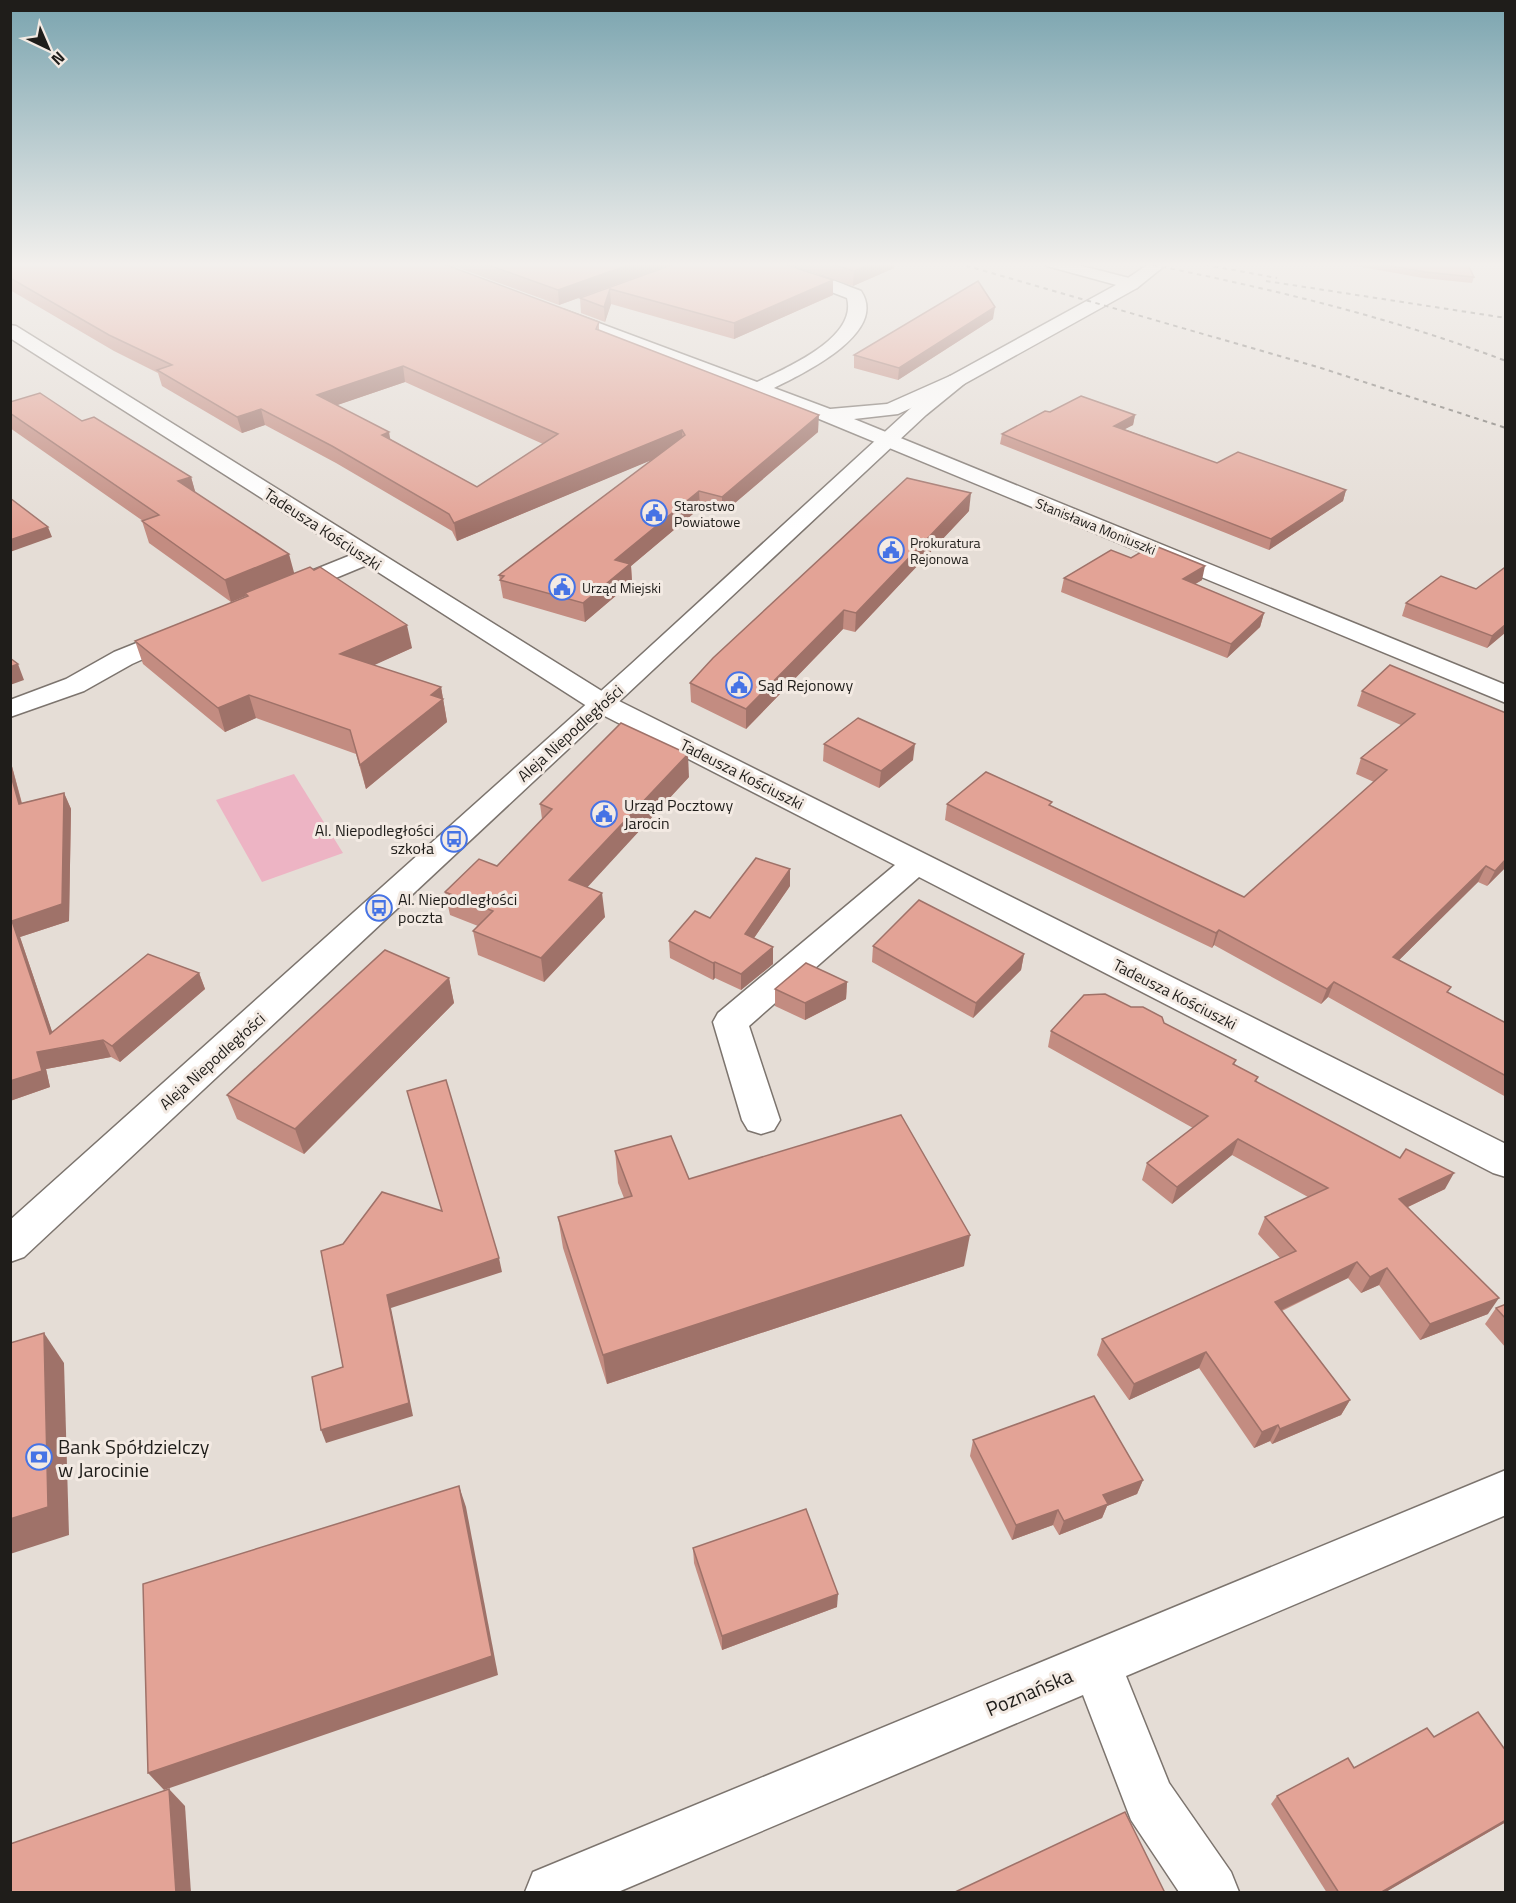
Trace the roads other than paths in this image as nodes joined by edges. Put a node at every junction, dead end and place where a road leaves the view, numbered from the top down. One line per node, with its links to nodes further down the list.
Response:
1 (44, 352): 9 (street, Tadeusza Kościuszki)
2 (658, 352): 6 (street, Stanisława Moniuszki)
3 (824, 352): 6 (street)
4 (1008, 352): 5 (street, Aleja Niepodległości)
5 (957, 380): 7 (street, Stanisława Moniuszki); 8 (street, Aleja Niepodległości)
6 (758, 389): 7 (street, Stanisława Moniuszki)
7 (819, 412): 8 (street, Stanisława Moniuszki)
8 (887, 440): 12 (street, Stanisława Moniuszki); 13 (street, Aleja Niepodległości)
9 (367, 557): 10 (street); 13 (street, Tadeusza Kościuszki)
10 (264, 599)
11 (200, 626): 14 (street)
12 (1506, 695)
13 (603, 704): 15 (street, Tadeusza Kościuszki); 18 (street, Aleja Niepodległości)
14 (10, 709)
15 (916, 863): 16 (street); 17 (street, Tadeusza Kościuszki)
16 (761, 1120)
17 (1506, 1162)
18 (10, 1245)
19 (1506, 1492): 20 (street, Poznańska)
20 (1096, 1664): 21 (street, Poznańska); 22 (street)
21 (553, 1893)
22 (1211, 1893)

